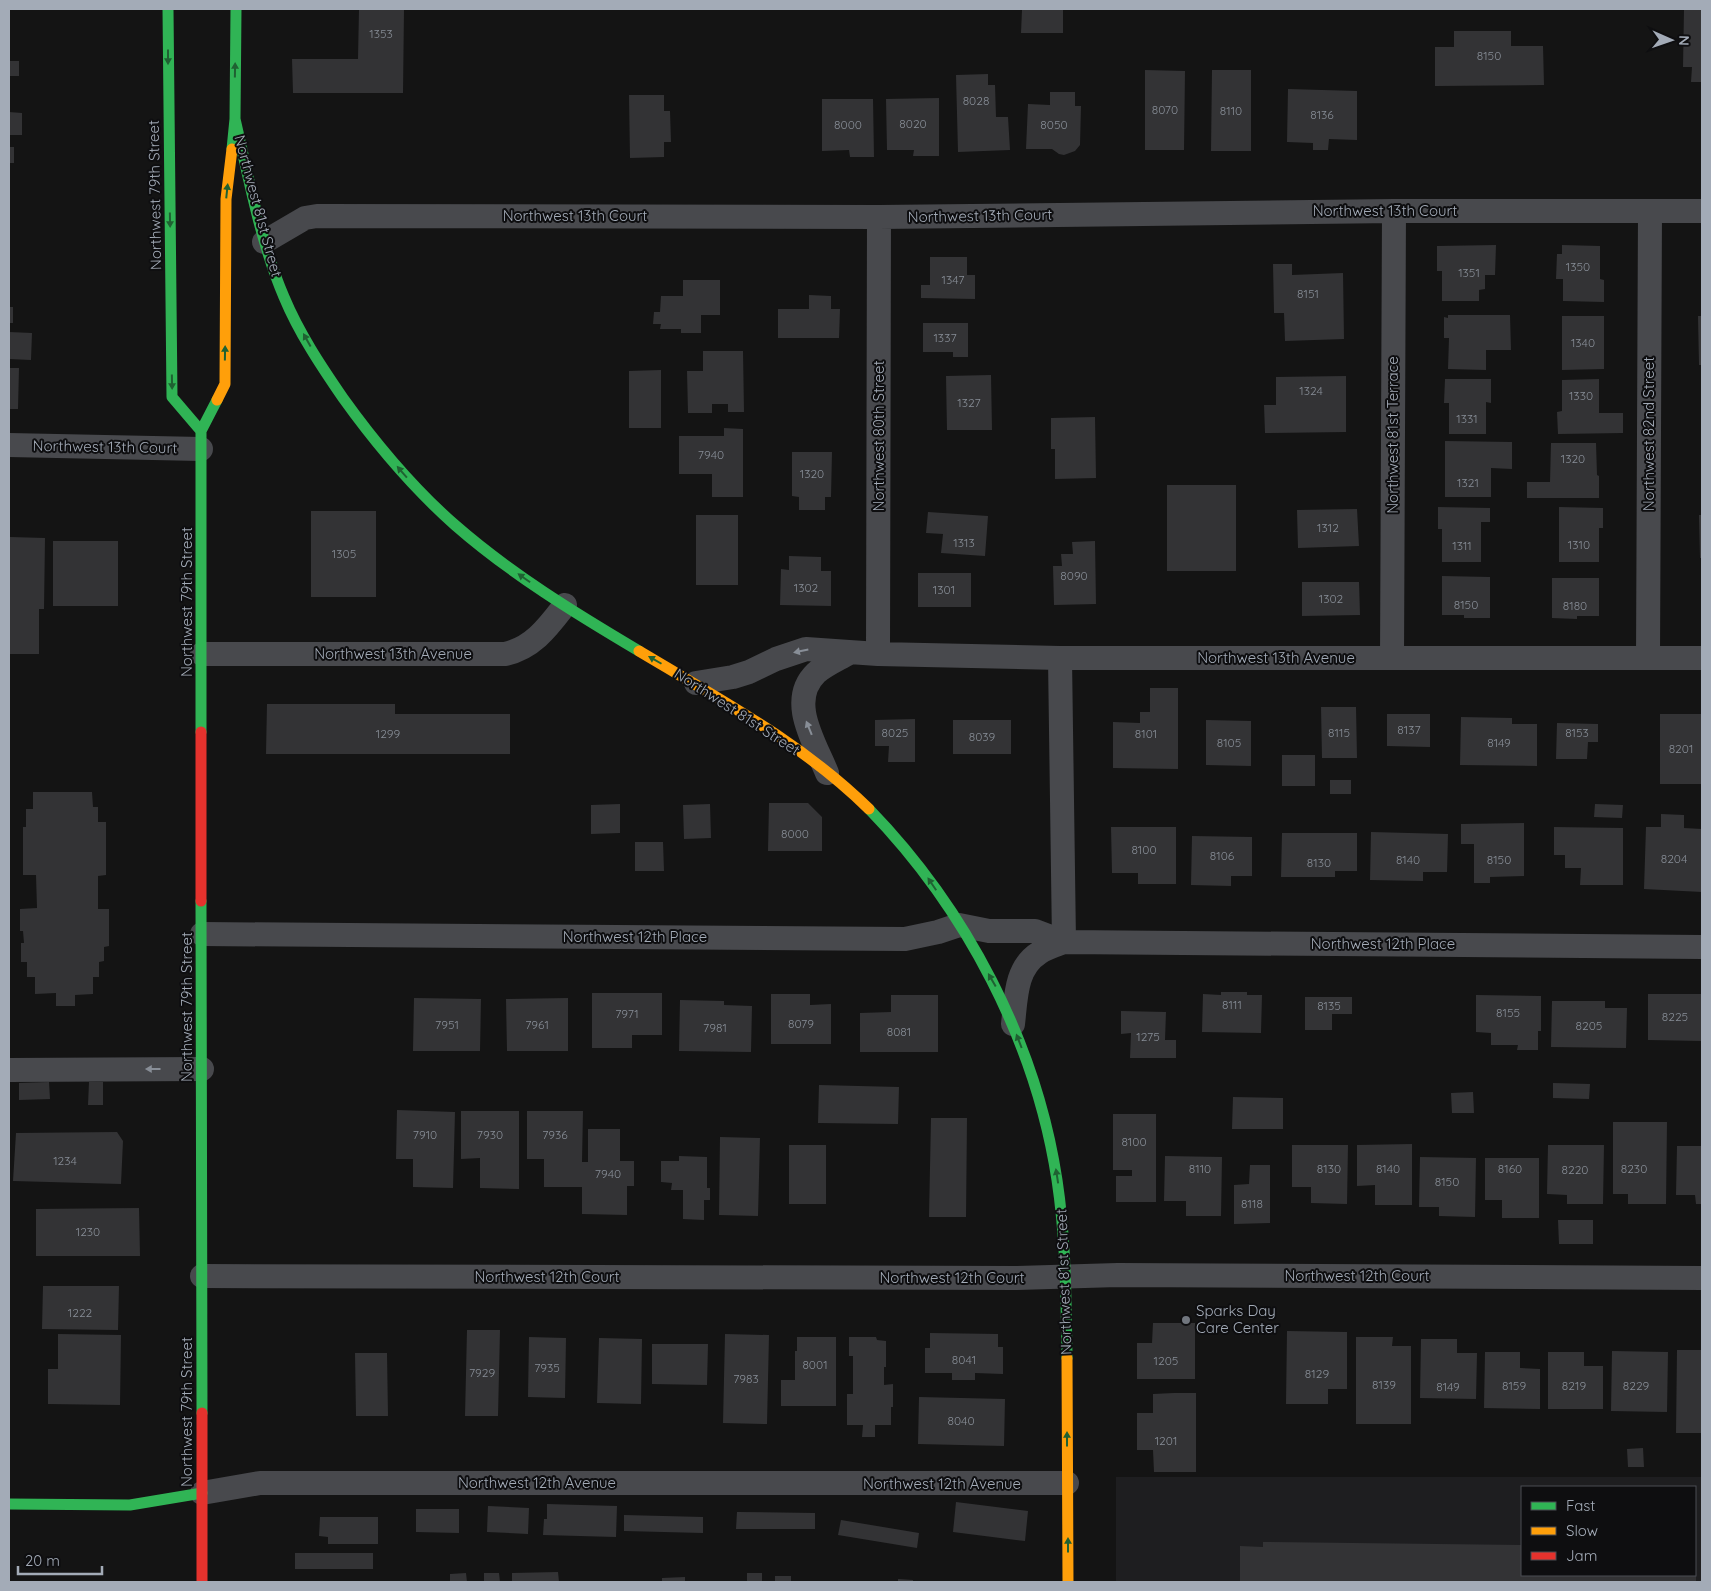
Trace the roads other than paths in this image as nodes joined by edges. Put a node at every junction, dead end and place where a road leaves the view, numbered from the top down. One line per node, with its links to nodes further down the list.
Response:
1 (168, 9): 9 (main road, Northwest 79th Street, one-way to 9)
2 (236, 9): 3 (main road, Northwest 79th Street, one-way to 2)
3 (235, 119): 8 (main road, Northwest 81st Street); 9 (main road, Northwest 79th Street, one-way to 3)
4 (1394, 211): 5 (street, Northwest 13th Court); 7 (street, Northwest 13th Court); 16 (street, Northwest 81st Terrace)
5 (1650, 211): 6 (street, Northwest 13th Court); 17 (street, Northwest 82nd Street)
6 (1702, 211)
7 (879, 217): 8 (street, Northwest 13th Court); 14 (street, Northwest 80th Street)
8 (264, 242): 11 (main road, Northwest 81st Street, one-way to 8)
9 (201, 440): 10 (street, Northwest 13th Court); 13 (main road, Northwest 79th Street)
10 (9, 445)
11 (564, 605): 13 (street, Northwest 13th Avenue); 19 (main road, Northwest 81st Street, one-way to 11)
12 (849, 653): 14 (street, Northwest 13th Avenue); 19 (street, Northwest 13th Avenue, one-way to 19); 20 (street, one-way to 12)
13 (202, 654): 22 (main road, Northwest 79th Street)
14 (878, 654): 15 (street, Northwest 13th Avenue)
15 (1060, 658): 16 (street, Northwest 13th Avenue); 23 (street)
16 (1392, 658): 17 (street, Northwest 13th Avenue)
17 (1648, 658): 18 (street, Northwest 13th Avenue)
18 (1702, 658)
19 (696, 684): 20 (main road, Northwest 81st Street)
20 (827, 773): 21 (main road, Northwest 81st Street, one-way to 20)
21 (959, 925): 22 (street, Northwest 12th Place); 23 (street, Northwest 12th Place); 25 (main road, Northwest 81st Street, one-way to 21)
22 (202, 934): 26 (main road, Northwest 79th Street)
23 (1064, 942): 24 (street, Northwest 12th Place); 25 (street, Northwest 12th Place)
24 (1702, 947)
25 (1013, 1024): 29 (main road, Northwest 81st Street, one-way to 25)
26 (202, 1069): 27 (street, one-way to 27); 28 (main road, Northwest 79th Street)
27 (9, 1070)
28 (202, 1276): 29 (street, Northwest 12th Court); 32 (main road, Northwest 79th Street)
29 (1066, 1277): 30 (street, Northwest 12th Court); 31 (main road, Northwest 81st Street, one-way to 29)
30 (1702, 1278)
31 (1067, 1483): 32 (street, Northwest 12th Avenue); 35 (main road, Northwest 81st Street, one-way to 31)
32 (202, 1493): 33 (main road, Northwest 12th Avenue); 34 (main road, Northwest 79th Street)
33 (9, 1504)
34 (202, 1582)
35 (1068, 1582)

